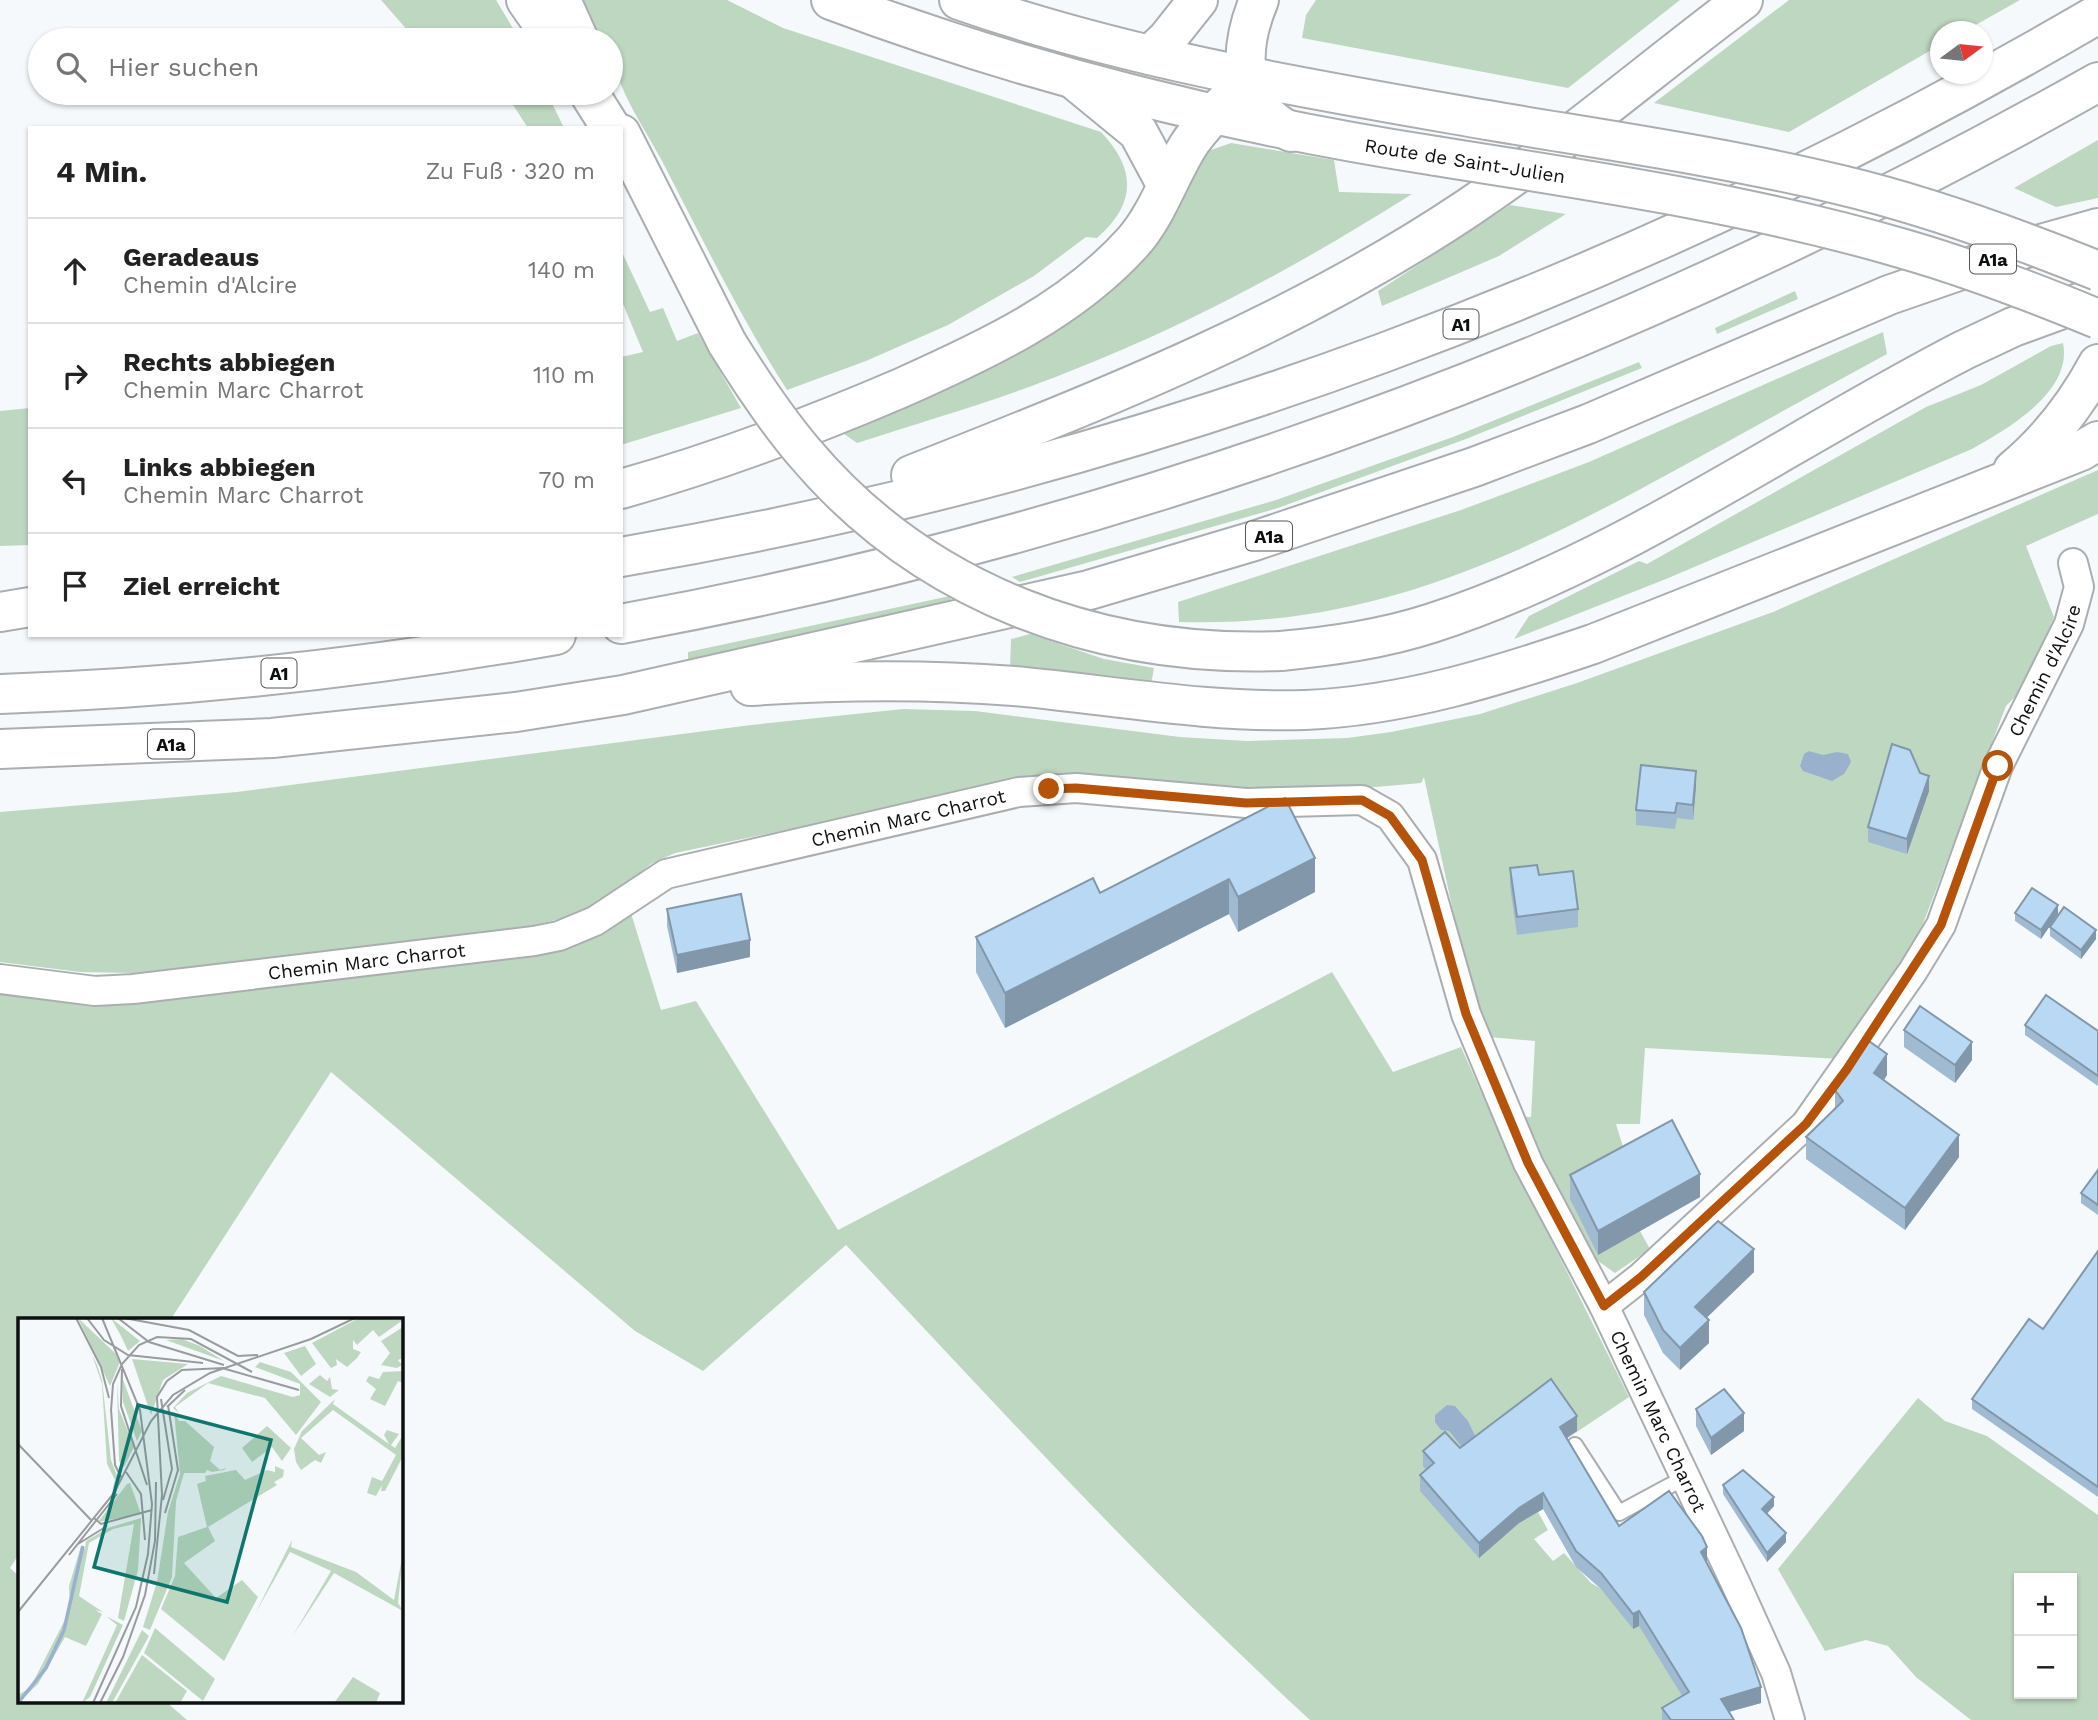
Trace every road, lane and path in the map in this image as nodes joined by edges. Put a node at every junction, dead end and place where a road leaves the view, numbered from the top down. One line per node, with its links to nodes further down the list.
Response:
1 (526, 0): 8 (main road)
2 (831, 0): 11 (main road, Route de Saint-Julien)
3 (960, 0): 9 (main road)
4 (1198, 0): 9 (main road)
5 (1259, 0): 10 (main road)
6 (1743, 0): 29 (main road)
7 (2098, 14): 29 (main road, A1)
8 (565, 22)
9 (1150, 55): 10 (main road)
10 (1248, 78): 15 (main road); 18 (main road); 22 (main road, bridge)
11 (1077, 82): 15 (main road, Route de Saint-Julien); 20 (main road)
12 (2098, 82): 34 (main road)
13 (597, 105): 16 (main road)
14 (608, 105): 17 (main road)
15 (1214, 116): 18 (main road, Route de Saint-Julien); 20 (main road)
16 (610, 126)
17 (617, 126)
18 (1292, 132): 24 (main road, Route de Saint-Julien, bridge)
19 (626, 148): 23 (main road, bridge)
20 (1166, 184): 28 (main road)
21 (2098, 228): 39 (main road, A1a)
22 (2098, 271)
23 (2098, 296)
24 (2098, 319)
25 (2098, 364): 27 (main road)
26 (2098, 441): 27 (main road)
27 (1988, 487): 39 (main road)
28 (623, 488)
29 (781, 525): 30 (main road, A1)
30 (623, 557)
31 (2073, 563): 42 (street, Chemin d'Alcire)
32 (28, 607): 33 (main road)
33 (0, 612)
34 (623, 624)
35 (28, 626): 36 (main road)
36 (0, 628)
37 (543, 637): 38 (main road, A1)
38 (0, 694)
39 (623, 695): 40 (main road, A1a)
40 (0, 749)
41 (0, 979): 42 (street, Chemin Marc Charrot)
42 (1604, 1306): 44 (street, Chemin Marc Charrot)
43 (1575, 1445): 44 (lane)
44 (1684, 1478): 45 (street, Chemin Marc Charrot)
45 (1790, 1720)

